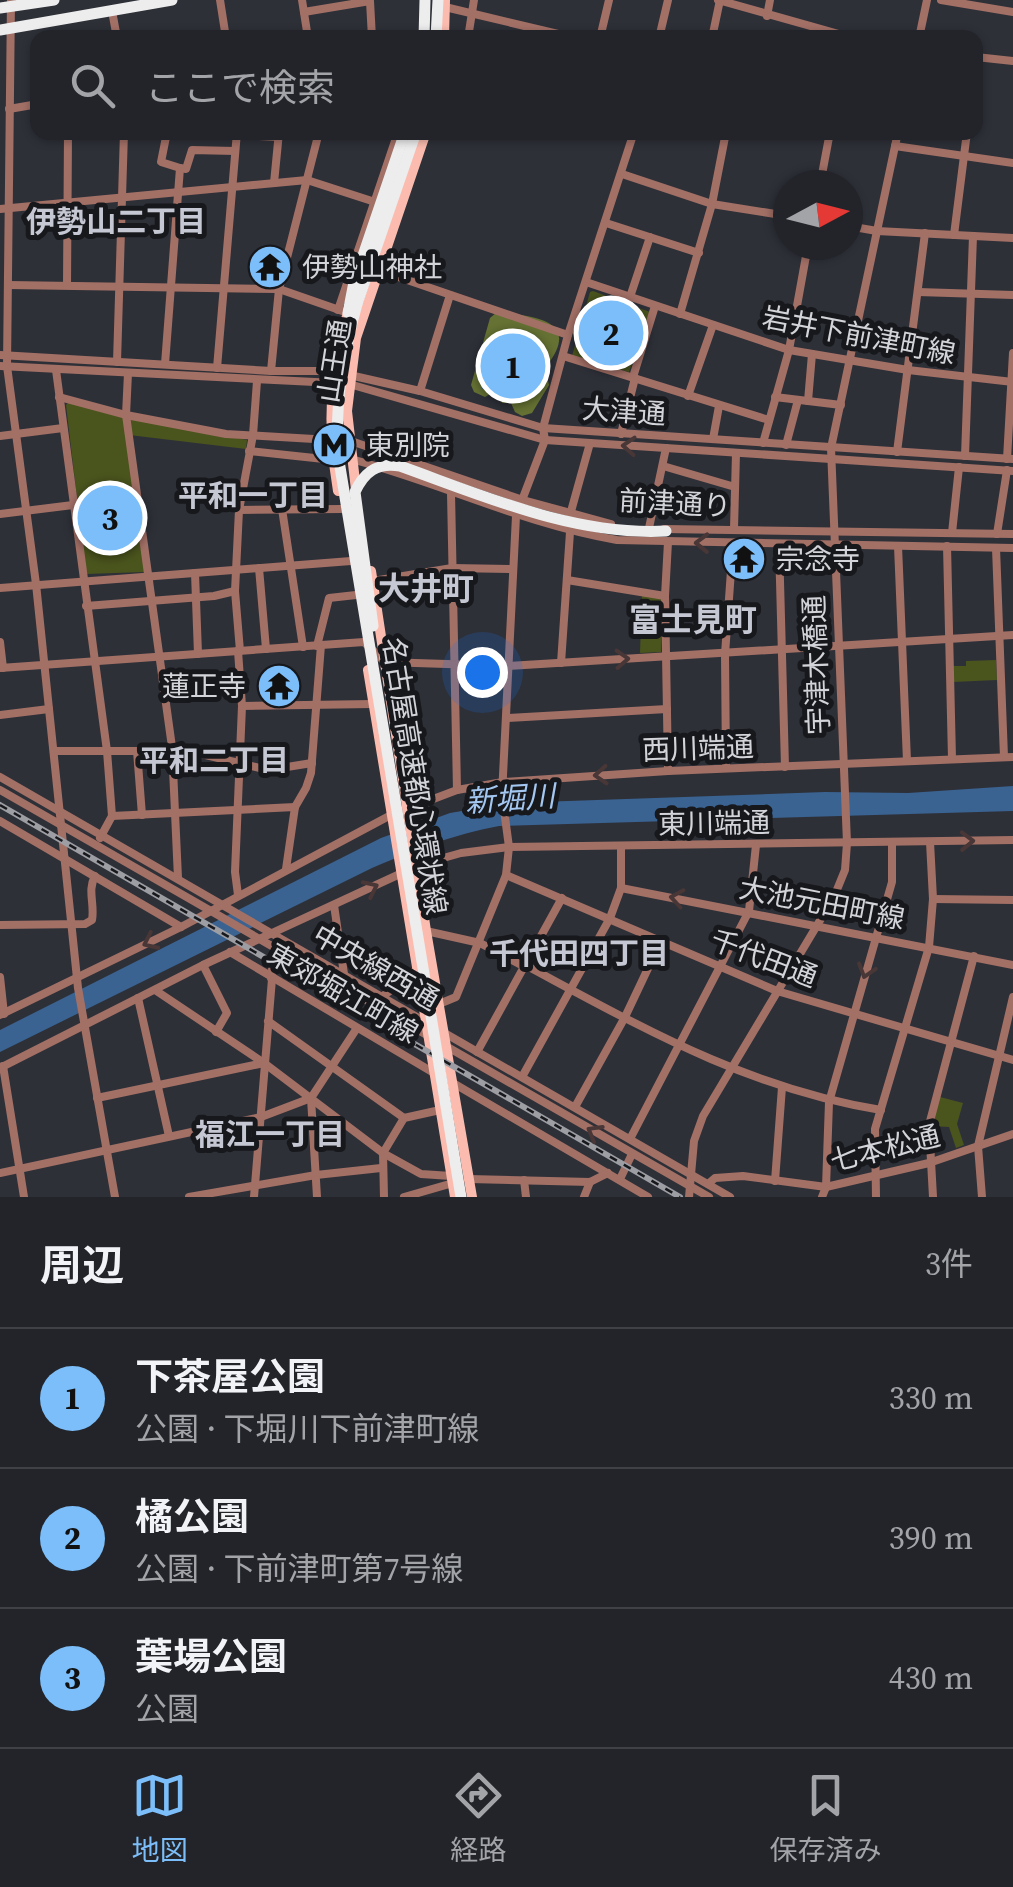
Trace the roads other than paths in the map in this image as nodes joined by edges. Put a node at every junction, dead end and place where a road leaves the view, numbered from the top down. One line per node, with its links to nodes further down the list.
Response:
1 (54, 0): 14 (highway)
2 (172, 0): 15 (highway)
3 (220, 0): 22 (street)
4 (302, 0): 16 (street)
5 (427, 0): 25 (highway)
6 (474, 0): 18 (street)
7 (610, 0): 30 (street)
8 (668, 0): 31 (street)
9 (720, 0): 19 (street); 32 (street)
10 (770, 0): 19 (street)
11 (927, 0): 34 (street)
12 (941, 0): 17 (street)
13 (443, 2): 18 (street); 26 (highway); 27 (main road)
14 (7, 5): 20 (street)
15 (112, 11): 20 (highway); 21 (street)
16 (304, 12): 23 (street); 24 (street)
17 (1013, 12)
18 (472, 13): 28 (street); 29 (street)
19 (766, 16): 33 (street)
20 (5, 30): 37 (street)
21 (116, 30)
22 (225, 30)
23 (307, 30)
24 (372, 30)
25 (425, 30)
26 (438, 30)
27 (444, 30)
28 (469, 30)
29 (542, 30)
30 (602, 30)
31 (661, 30)
32 (714, 30)
33 (821, 30)
34 (921, 30)
35 (983, 59): 36 (street)
36 (1013, 61)
37 (6, 112): 69 (street)
38 (68, 140): 67 (street)
39 (124, 140): 65 (street)
40 (165, 140): 58 (street)
41 (236, 140): 55 (street)
42 (278, 140): 62 (street)
43 (317, 140): 61 (street)
44 (403, 140): 66 (street, 山王通)
45 (404, 140): 96 (highway)
46 (404, 140): 96 (main road, 山王通)
47 (405, 140): 224 (highway, 名古屋高速都心環状線, bridge)
48 (423, 140): 81 (main road, 山王通)
49 (632, 140): 60 (street)
50 (724, 140): 68 (street)
51 (828, 140): 59 (street)
52 (897, 140): 54 (street, 宇津木橋通)
53 (966, 140): 56 (street)
54 (896, 146): 56 (street); 73 (street, 宇津木橋通)
55 (235, 151): 58 (street); 63 (street)
56 (964, 156): 57 (street); 75 (street)
57 (1013, 163)
58 (180, 168): 64 (street)
59 (823, 170)
60 (622, 174): 68 (street); 71 (street)
61 (307, 180): 62 (street); 66 (street); 88 (street)
62 (274, 183): 63 (street)
63 (232, 187): 64 (street); 87 (street)
64 (178, 192): 65 (street); 86 (street)
65 (122, 197): 67 (street); 85 (street)
66 (375, 202): 96 (street, 山王通)
67 (67, 203): 69 (street); 84 (street)
68 (712, 204): 70 (street); 79 (street)
69 (4, 208): 83 (street)
70 (773, 214)
71 (606, 223): 77 (street); 82 (street)
72 (863, 229): 73 (street)
73 (877, 231): 74 (street); 105 (street, 宇津木橋通)
74 (925, 233): 75 (street); 89 (street)
75 (954, 235): 76 (street)
76 (974, 236): 78 (street); 90 (street)
77 (650, 237): 79 (street); 94 (street)
78 (1013, 238)
79 (699, 252): 97 (street)
80 (805, 260): 100 (street)
81 (378, 270): 92 (street); 115 (main road, 山王通)
82 (586, 282): 94 (street, 岩井下前津町線); 99 (street)
83 (8, 284): 84 (street); 91 (street)
84 (67, 285): 85 (street)
85 (120, 286): 86 (street); 106 (street)
86 (172, 287): 87 (street); 107 (street)
87 (223, 288): 88 (street); 109 (street)
88 (279, 289): 96 (street); 113 (street)
89 (918, 292): 90 (street); 112 (street)
90 (969, 294): 93 (street); 117 (street)
91 (4, 295): 103 (street)
92 (450, 295): 99 (street); 121 (street)
93 (1013, 295)
94 (630, 297): 95 (street, 岩井下前津町線)
95 (655, 306): 97 (street, 岩井下前津町線); 116 (street)
96 (343, 312): 111 (main road, 山王通)
97 (680, 314): 98 (street, 岩井下前津町線)
98 (714, 325): 100 (street, 岩井下前津町線); 122 (street)
99 (568, 335): 104 (street)
100 (789, 350): 102 (street, 岩井下前津町線); 124 (street)
101 (1013, 353): 119 (street)
102 (812, 354): 105 (street, 岩井下前津町線); 125 (street)
103 (3, 355): 106 (street, 大津通); 108 (street)
104 (563, 356): 116 (street); 131 (street)
105 (850, 361): 112 (street, 岩井下前津町線); 126 (street, 宇津木橋通)
106 (118, 362): 107 (street, 大津通)
107 (165, 364): 109 (street, 大津通)
108 (4, 366): 110 (street, 大津通); 135 (street)
109 (217, 368): 113 (street, 大津通)
110 (56, 370): 114 (street, 大津通); 123 (street)
111 (332, 370): 113 (street, 大津通); 115 (street, 大津通); 120 (main road, 山王通)
112 (908, 370): 117 (street, 岩井下前津町線); 146 (street)
113 (271, 371)
114 (128, 374): 118 (street, 大津通); 128 (street)
115 (349, 378): 120 (street, 大津通); 121 (street, 大津通); 137 (main road, 山王通); 138 (street, 大津通)
116 (634, 378): 122 (street); 132 (street)
117 (966, 378): 119 (street, 岩井下前津町線); 148 (street)
118 (257, 381): 120 (street, 大津通); 133 (street)
119 (1012, 382): 151 (street)
120 (332, 383): 136 (main road, 山王通)
121 (420, 391): 131 (street, 大津通)
122 (688, 396): 127 (street)
123 (59, 397): 128 (street); 130 (street)
124 (775, 397): 125 (street); 129 (street)
125 (803, 400): 126 (street); 142 (street)
126 (840, 405): 144 (street, 宇津木橋通)
127 (719, 406): 129 (street); 139 (street)
128 (126, 415): 133 (street); 189 (street)
129 (769, 420): 141 (street)
130 (63, 428): 135 (street); 159 (street)
131 (543, 428): 132 (street, 大津通); 138 (street)
132 (621, 434): 139 (street, 大津通)
133 (253, 435): 136 (street); 145 (street)
134 (0, 436): 135 (street)
135 (16, 436): 163 (street)
136 (331, 440): 152 (main road, 山王通)
137 (348, 440): 150 (main road, 山王通); 158 (street, 前津通り)
138 (544, 440): 140 (street, 大津通); 158 (street)
139 (713, 440): 141 (street, 大津通)
140 (590, 443): 143 (street, 大津通, one-way to 140); 165 (street)
141 (764, 443): 142 (street, 大津通)
142 (786, 445): 144 (street, 大津通)
143 (666, 448): 147 (street, 大津通); 153 (street)
144 (831, 448): 146 (street, 大津通); 149 (street, 宇津木橋通)
145 (249, 452): 152 (street); 162 (street)
146 (897, 452): 148 (street, 大津通)
147 (736, 453): 149 (street, 大津通); 156 (street)
148 (964, 456): 151 (street, 大津通)
149 (831, 458): 154 (street, 大津通); 169 (street, 宇津木橋通)
150 (351, 459): 157 (street, 前津通り); 192 (main road, 山王通)
151 (1010, 459)
152 (333, 460): 161 (main road, 山王通)
153 (662, 466): 156 (street); 167 (street)
154 (959, 467): 155 (street, 大津通); 171 (street)
155 (1010, 470): 173 (street)
156 (735, 487): 168 (street)
157 (451, 493): 166 (street, 前津通り); 185 (street)
158 (523, 500): 165 (street, 前津通り); 166 (street)
159 (73, 505): 163 (street); 191 (street)
160 (282, 509): 161 (street); 162 (street); 183 (street)
161 (342, 509): 182 (main road, 山王通)
162 (240, 510): 187 (street)
163 (26, 512): 164 (street); 193 (street)
164 (0, 514)
165 (570, 515): 167 (street, 前津通り)
166 (516, 516): 170 (street, 前津通り); 186 (street)
167 (650, 528): 172 (street, 前津通り)
168 (734, 529): 169 (street, 前津通り); 172 (street, 前津通り)
169 (832, 530): 171 (street, 前津通り); 177 (street, 宇津木橋通)
170 (570, 532): 172 (street, 前津通り); 190 (street)
171 (952, 532): 173 (street, 前津通り)
172 (671, 534): 175 (street, 前津通り, one-way to 172); 197 (street); 224 (highway, bridge)
173 (997, 534): 174 (street, 前津通り)
174 (1013, 534)
175 (732, 544): 176 (street, 前津通り); 214 (street)
176 (779, 544): 177 (street, 前津通り); 212 (street)
177 (834, 545): 178 (street, 前津通り); 209 (street, 宇津木橋通)
178 (898, 546): 179 (street, 前津通り); 206 (street)
179 (947, 546): 180 (street, 前津通り); 203 (street)
180 (996, 548): 181 (street, 前津通り); 202 (street)
181 (1013, 548)
182 (351, 562): 183 (street); 196 (main road, 山王通)
183 (290, 566): 184 (street); 208 (street)
184 (259, 568): 187 (street); 210 (street)
185 (452, 568): 186 (street); 192 (street); 220 (street)
186 (513, 569): 222 (street)
187 (238, 570): 188 (street); 195 (street)
188 (195, 572): 189 (street); 198 (street)
189 (151, 576): 191 (street); 199 (street)
190 (567, 580): 197 (street); 219 (street)
191 (82, 581): 193 (street); 200 (street)
192 (373, 581): 218 (main road, 山王通)
193 (36, 584): 194 (street); 221 (street)
194 (0, 588)
195 (235, 591): 198 (street); 211 (street)
196 (356, 595): 205 (main road, 山王通); 207 (street)
197 (665, 596): 216 (street)
198 (196, 598): 199 (street); 213 (street)
199 (153, 601): 200 (street); 215 (street)
200 (86, 606): 217 (street)
201 (1013, 635): 202 (street)
202 (998, 636): 203 (street); 236 (street)
203 (950, 639): 206 (street); 237 (street)
204 (0, 642): 223 (street)
205 (364, 642): 207 (street); 218 (street); 226 (main road, 山王通)
206 (902, 643): 209 (street); 238 (street)
207 (319, 645): 208 (street); 225 (street)
208 (303, 646): 210 (street)
209 (838, 648): 212 (street); 241 (street, 宇津木橋通)
210 (266, 649): 211 (street)
211 (239, 651): 213 (street); 227 (street)
212 (782, 651): 214 (street); 242 (street)
213 (198, 654): 215 (street)
214 (726, 654): 216 (street); 243 (street)
215 (161, 657): 217 (street); 232 (street)
216 (666, 657): 219 (street, one-way to 216); 228 (street)
217 (96, 661): 221 (street); 233 (street)
218 (385, 662): 220 (street); 250 (main road, 山王通)
219 (561, 663): 222 (street)
220 (454, 664): 222 (street); 248 (street)
221 (44, 665): 223 (street); 229 (street)
222 (508, 666): 231 (street)
223 (2, 668)
224 (374, 678): 381 (highway, 名古屋高速都心環状線, bridge)
225 (316, 704): 226 (street); 227 (street); 240 (street)
226 (374, 704): 255 (main road, 山王通)
227 (242, 706): 239 (street)
228 (667, 708): 231 (street); 244 (street)
229 (49, 710): 230 (street); 235 (street)
230 (0, 715)
231 (506, 718): 246 (street)
232 (172, 749): 234 (street); 239 (street); 253 (street)
233 (107, 751): 234 (street); 235 (street); 256 (street)
234 (137, 751): 254 (street)
235 (54, 752): 251 (street)
236 (1008, 757): 237 (street, 西川端通)
237 (952, 760): 238 (street, 西川端通)
238 (907, 761): 241 (street, 西川端通)
239 (240, 762): 240 (street); 252 (street)
240 (312, 763): 249 (street)
241 (842, 765): 242 (street, 西川端通); 263 (street, 宇津木橋通)
242 (784, 767): 243 (street, 西川端通)
243 (726, 768): 244 (street, 西川端通)
244 (668, 771): 246 (street, 西川端通, one-way to 246)
245 (0, 776): 251 (street, 中央線西通)
246 (503, 782): 248 (street, 西川端通); 266 (street)
247 (0, 790): 258 (street, 中央線西通)
248 (458, 790): 250 (street, 西川端通)
249 (295, 807): 252 (street); 269 (street)
250 (408, 808): 255 (street, 西川端通); 268 (main road, 山王通)
251 (59, 811): 258 (street); 260 (street, 中央線西通)
252 (238, 812): 253 (street); 275 (street)
253 (176, 814): 254 (street); 273 (street)
254 (142, 815): 256 (street)
255 (392, 815): 269 (street, 西川端通); 270 (main road, 山王通, bridge)
256 (112, 816): 260 (street)
257 (0, 821): 267 (street)
258 (60, 824): 260 (street, 中央線西通); 267 (street)
259 (1013, 840): 262 (street, 東川端通, one-way to 259)
260 (99, 841): 273 (street, 中央線西通); 282 (street, 中央線西通)
261 (892, 842): 262 (street, 東川端通); 263 (street, 東川端通); 291 (street)
262 (930, 842): 277 (street)
263 (847, 843): 265 (street, 東川端通); 285 (street)
264 (620, 846): 265 (street, 東川端通); 266 (street, 東川端通); 274 (street)
265 (756, 846): 281 (street)
266 (509, 847): 268 (street, 東川端通); 271 (street)
267 (62, 857): 272 (street); 286 (street)
268 (416, 860): 270 (street, 東川端通); 289 (main road, 山王通)
269 (286, 870): 275 (street, 西川端通)
270 (401, 874): 280 (street, 東川端通, one-way to 270); 302 (main road, 山王通)
271 (506, 875): 276 (street, 千代田通); 293 (street)
272 (95, 876): 286 (street); 287 (street)
273 (178, 878): 279 (street, 中央線西通)
274 (621, 888): 281 (street, 大池元田町線, one-way to 274); 283 (street)
275 (238, 895): 279 (street, 西川端通)
276 (562, 898): 283 (street, 千代田通); 300 (street)
277 (933, 899): 278 (street); 295 (street)
278 (1013, 900)
279 (226, 905): 282 (street, 西川端通); 288 (street, 中央線西通)
280 (334, 905): 288 (street, 東川端通); 303 (street)
281 (750, 911): 285 (street, 大池元田町線); 301 (street)
282 (215, 912): 287 (street, 西川端通); 290 (street, 中央線西通)
283 (610, 918): 292 (street, 千代田通); 308 (street)
284 (0, 924): 286 (street)
285 (817, 924): 291 (street, 大池元田町線); 309 (street)
286 (70, 926): 304 (street)
287 (181, 927): 304 (street, 西川端通, one-way to 304)
288 (270, 931): 290 (street, 東川端通); 303 (street, 中央線西通)
289 (426, 931): 293 (street); 313 (main road, 山王通)
290 (257, 936): 294 (street, 中央線西通); 296 (street, 東川端通)
291 (877, 936): 295 (street, 大池元田町線); 314 (street, one-way to 314)
292 (661, 941): 301 (street, 千代田通); 316 (street)
293 (480, 943): 300 (street); 313 (street)
294 (276, 947): 306 (street); 324 (street, 中央線西通)
295 (929, 947): 297 (street, 大池元田町線); 321 (street)
296 (230, 952): 298 (street, 東川端通); 306 (street, 東郊堀江町線)
297 (974, 956): 299 (street, 大池元田町線); 325 (street)
298 (204, 965): 307 (street, 東川端通); 322 (street)
299 (1013, 965)
300 (526, 966): 308 (street); 328 (street)
301 (721, 966): 309 (street, 千代田通); 326 (street)
302 (416, 970): 310 (street); 318 (main road, 山王通)
303 (344, 974): 310 (street, 中央線西通)
304 (77, 976): 315 (street, 西川端通); 319 (street)
305 (0, 977): 315 (street)
306 (271, 979): 317 (street); 320 (street, 東郊堀江町線)
307 (155, 990): 312 (street, 東川端通); 322 (street)
308 (572, 990): 316 (street); 336 (street)
309 (777, 991): 314 (street, 千代田通); 334 (street)
310 (382, 997): 318 (street, 中央線西通)
311 (1013, 997): 329 (street)
312 (138, 998): 319 (street, 東川端通); 338 (street)
313 (439, 1004): 323 (main road, 山王通)
314 (854, 1013): 321 (street, 千代田通); 342 (street)
315 (2, 1014)
316 (625, 1017): 326 (street); 343 (street)
317 (268, 1022): 331 (street); 332 (street)
318 (424, 1022): 323 (street, 中央線西通); 324 (main road, 山王通)
319 (84, 1024): 333 (street, 東川端通); 340 (street)
320 (358, 1028): 332 (street); 335 (street, 東郊堀江町線)
321 (905, 1028): 325 (street, 千代田通); 345 (street)
322 (216, 1032): 331 (street)
323 (444, 1032): 327 (main road, 山王通); 328 (street, 中央線西通)
324 (426, 1036): 327 (street, 中央線西通); 335 (main road, 山王通)
325 (951, 1042): 329 (street, 千代田通); 355 (street)
326 (681, 1046): 334 (street); 350 (street)
327 (447, 1047): 337 (main road, 山王通); 354 (street, 中央線西通, one-way to 327)
328 (477, 1052): 336 (street, 中央線西通)
329 (999, 1056): 330 (street, 千代田通); 351 (street)
330 (1013, 1060)
331 (264, 1064): 338 (street); 341 (street); 346 (street)
332 (332, 1066): 341 (street); 347 (street)
333 (2, 1067): 357 (street)
334 (730, 1070): 339 (street); 360 (street)
335 (434, 1072): 344 (main road, 山王通)
336 (522, 1077): 343 (street, 中央線西通)
337 (453, 1083): 359 (street); 363 (main road, 山王通)
338 (156, 1086): 340 (street); 349 (street)
339 (782, 1086): 342 (street); 367 (street)
340 (97, 1098): 352 (street)
341 (312, 1098): 346 (street); 353 (street); 361 (street)
342 (829, 1102): 345 (street); 372 (street)
343 (574, 1108): 350 (street, 中央線西通)
344 (440, 1110): 347 (street); 364 (main road, 山王通)
345 (882, 1110): 362 (street)
346 (261, 1117): 349 (street); 369 (street)
347 (404, 1118): 353 (street)
348 (1013, 1134): 351 (street, 七本松通)
349 (169, 1136): 352 (street)
350 (630, 1139): 360 (street, 中央線西通)
351 (978, 1146): 355 (street, 七本松通); 392 (street)
352 (106, 1152): 357 (street); 375 (street)
353 (384, 1153): 356 (street); 364 (street)
354 (632, 1154): 366 (street); 371 (street, 中央線西通)
355 (929, 1163): 362 (street, 七本松通); 391 (street)
356 (381, 1168): 361 (street); 379 (street)
357 (20, 1169): 358 (street); 374 (street)
358 (0, 1173)
359 (608, 1173): 366 (street); 368 (street)
360 (690, 1174): 370 (street, 中央線西通); 371 (street)
361 (316, 1175): 369 (street); 378 (street)
362 (876, 1176): 372 (street, 七本松通); 390 (street)
363 (470, 1179): 365 (street); 382 (main road, 山王通)
364 (452, 1180): 380 (street); 381 (main road, 山王通)
365 (524, 1180): 368 (street); 383 (street)
366 (620, 1180): 373 (street)
367 (775, 1180): 370 (street, 七本松通); 372 (street, 七本松通)
368 (590, 1182): 384 (street)
369 (255, 1184): 376 (street); 377 (street)
370 (708, 1184): 388 (street, 中央線西通)
371 (690, 1186): 386 (street); 387 (street, 中央線西通)
372 (826, 1187): 389 (street)
373 (631, 1192): 385 (street)
374 (24, 1197)
375 (115, 1197)
376 (189, 1197)
377 (254, 1197)
378 (318, 1197)
379 (384, 1197)
380 (404, 1197)
381 (458, 1197)
382 (472, 1197)
383 (526, 1197)
384 (584, 1197)
385 (648, 1197)
386 (690, 1197)
387 (709, 1197)
388 (730, 1197)
389 (822, 1197)
390 (876, 1197)
391 (933, 1197)
392 (982, 1197)

